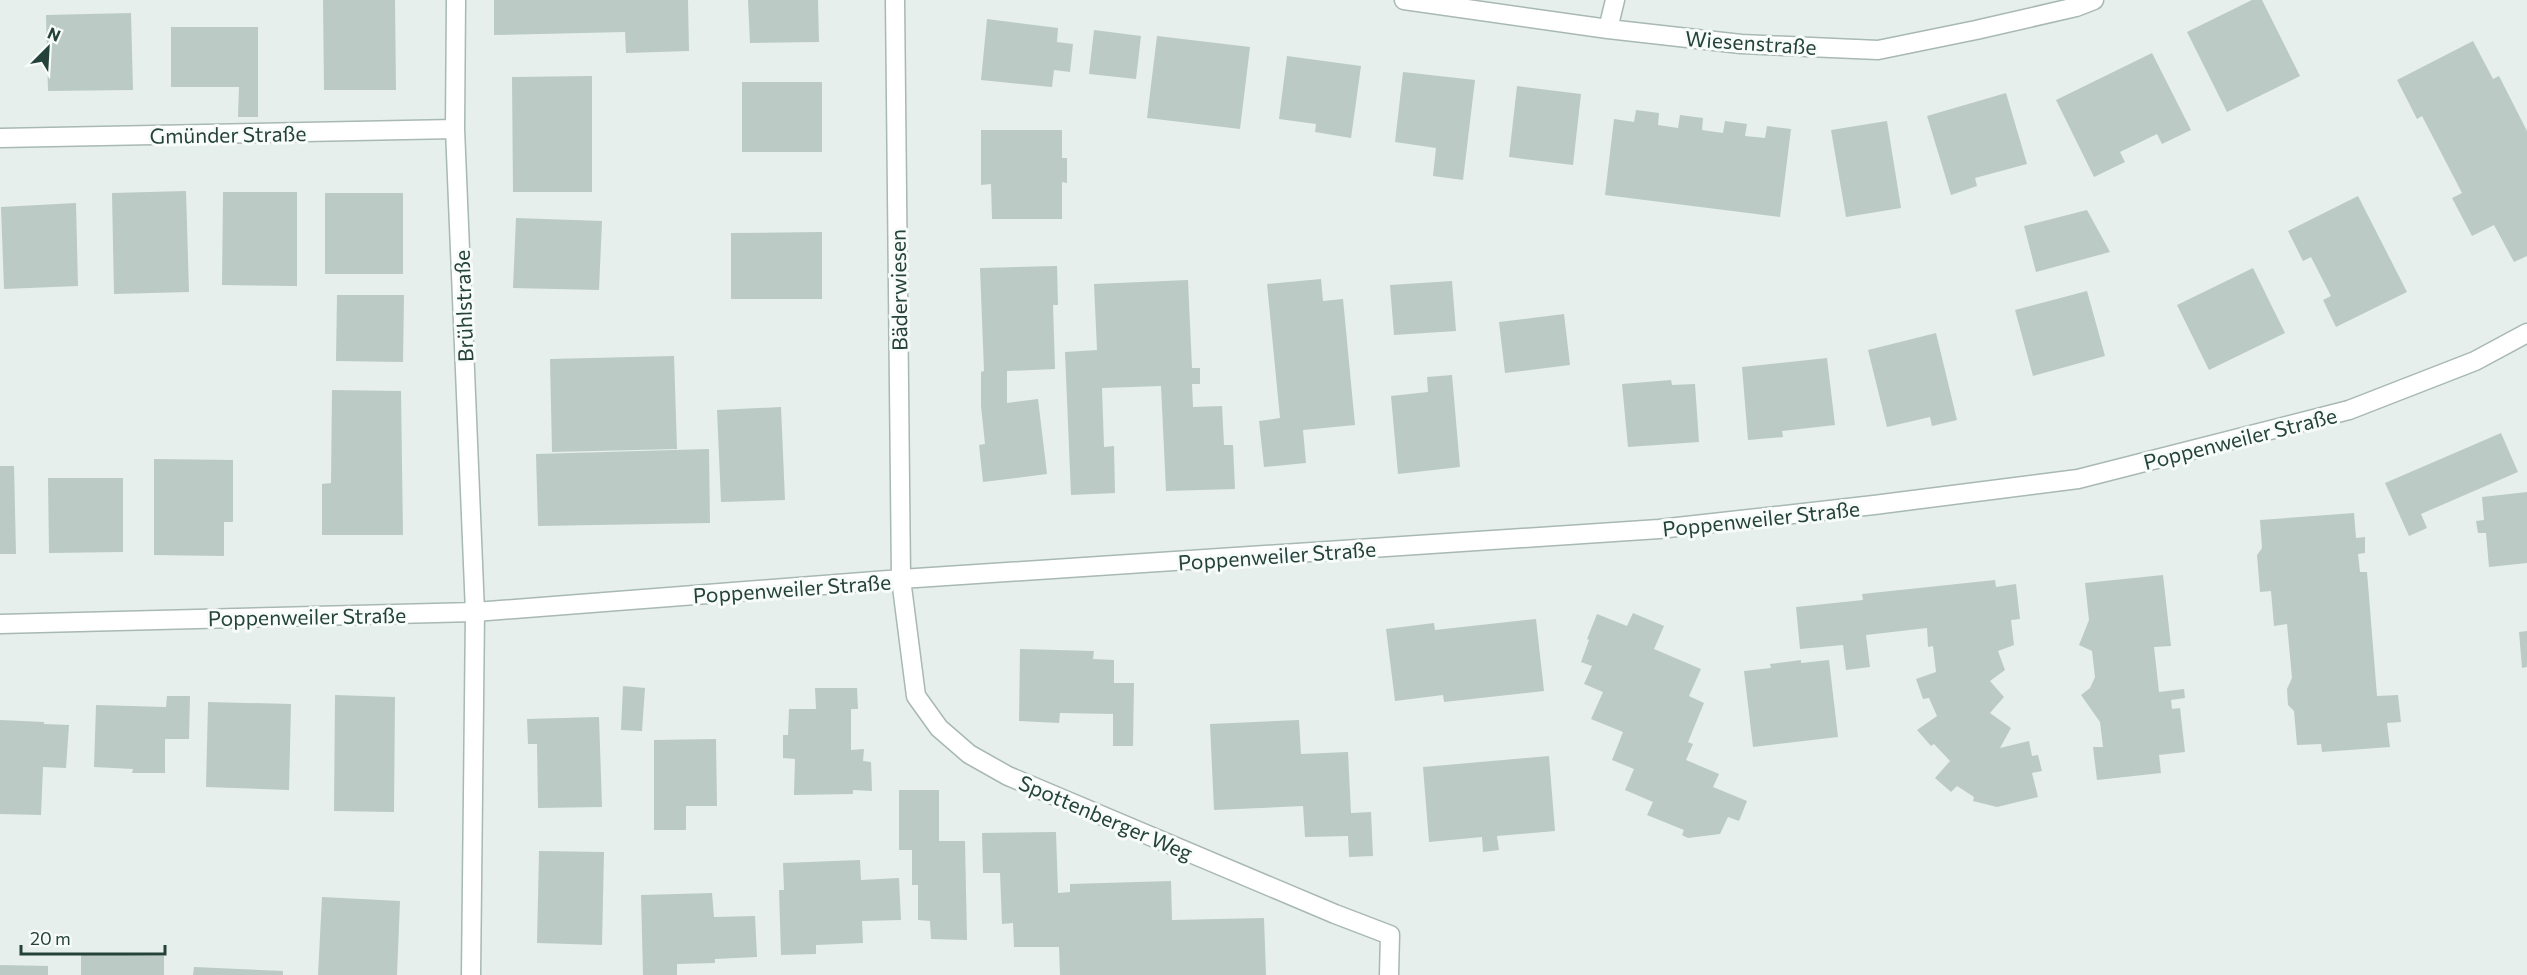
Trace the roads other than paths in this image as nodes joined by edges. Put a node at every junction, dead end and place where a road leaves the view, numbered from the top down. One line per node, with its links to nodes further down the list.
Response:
1 (456, 0): 7 (street, Brühlstraße)
2 (895, 0): 10 (street, Bäderwiesen)
3 (1404, 0): 6 (street, Wiesenstraße)
4 (1615, 0): 6 (street)
5 (2094, 0): 6 (street, Wiesenstraße)
6 (1608, 29)
7 (455, 129): 8 (street, Gmünder Straße); 11 (street, Brühlstraße)
8 (0, 138)
9 (2527, 333): 10 (street, Poppenweiler Straße)
10 (900, 579): 11 (street, Poppenweiler Straße); 14 (street, Spottenberger Weg)
11 (475, 612): 12 (street, Poppenweiler Straße); 13 (street, Brühlstraße)
12 (0, 624)
13 (471, 975)
14 (1389, 975)

